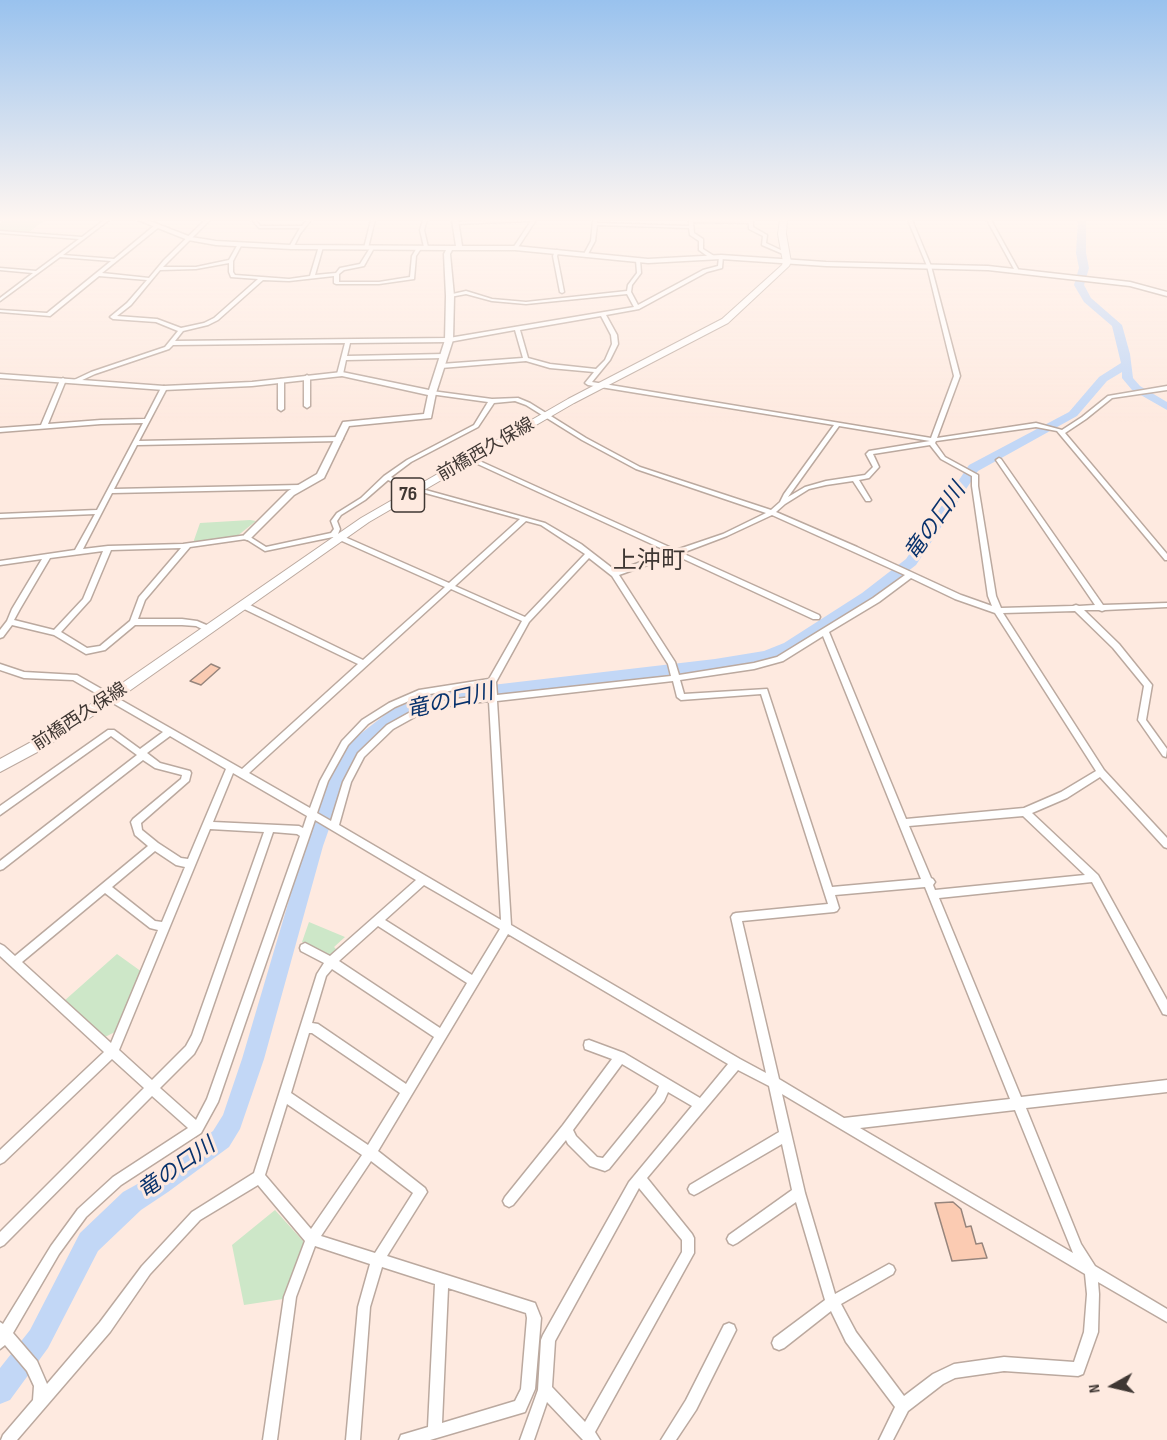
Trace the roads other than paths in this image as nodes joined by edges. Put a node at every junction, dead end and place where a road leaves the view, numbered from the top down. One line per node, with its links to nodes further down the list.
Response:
1 (17, 287): 16 (street)
2 (82, 287): 18 (street)
3 (143, 287): 21 (street)
4 (252, 287): 21 (street)
5 (449, 287): 15 (street)
6 (561, 287): 12 (street)
7 (630, 287): 13 (street)
8 (676, 287): 17 (street)
9 (763, 287): 36 (main road, 前橋西久保線 / 76)
10 (934, 287): 50 (street)
11 (1145, 287): 14 (street)
12 (562, 292)
13 (629, 292): 15 (street); 17 (street)
14 (1167, 294)
15 (450, 296): 22 (street)
16 (0, 300)
17 (638, 308): 19 (street)
18 (0, 310)
19 (603, 314): 20 (street); 29 (street)
20 (517, 329): 22 (street); 27 (street)
21 (181, 330): 24 (street)
22 (449, 340): 23 (street); 25 (street)
23 (348, 341): 24 (street); 26 (street)
24 (171, 343): 34 (street)
25 (444, 356): 26 (street); 28 (street)
26 (344, 358): 30 (street)
27 (526, 360): 28 (street); 29 (street)
28 (441, 366): 39 (street)
29 (596, 371): 36 (street)
30 (340, 374): 32 (street); 39 (street)
31 (0, 376): 33 (street)
32 (307, 378): 35 (street); 41 (street)
33 (63, 380): 34 (street); 46 (street)
34 (76, 381): 37 (street)
35 (280, 381): 37 (street); 42 (street)
36 (601, 385): 43 (main road, 前橋西久保線 / 76); 45 (street)
37 (164, 388): 44 (street)
38 (1166, 389): 48 (street)
39 (432, 393): 40 (street); 49 (street)
40 (492, 401): 43 (street); 54 (street)
41 (307, 406)
42 (281, 409)
43 (546, 415): 52 (main road, 前橋西久保線 / 76); 62 (street)
44 (146, 421): 46 (street); 51 (street)
45 (838, 424): 50 (street); 60 (street)
46 (44, 426): 47 (street)
47 (0, 430)
48 (1060, 431): 50 (street); 73 (street)
49 (340, 439): 51 (street); 56 (street)
50 (932, 442): 55 (street); 82 (street)
51 (135, 443): 58 (street)
52 (471, 459): 57 (main road, 前橋西久保線 / 76); 70 (street)
53 (999, 460): 81 (street)
54 (386, 477): 57 (street); 65 (street)
55 (855, 479): 59 (street); 60 (street)
56 (300, 487): 58 (street); 66 (street)
57 (418, 489): 64 (street); 65 (main road, 前橋西久保線 / 76)
58 (109, 491): 61 (street)
59 (868, 500)
60 (783, 503): 62 (street)
61 (98, 512): 63 (street); 69 (street)
62 (772, 513): 70 (street); 76 (street)
63 (0, 516)
64 (525, 518): 71 (street); 77 (street)
65 (335, 536): 66 (street); 77 (street); 78 (main road, 前橋西久保線 / 76)
66 (247, 537): 67 (street)
67 (187, 546): 68 (street); 86 (street)
68 (108, 548): 69 (street); 89 (street)
69 (78, 552): 72 (street)
70 (675, 552): 75 (street); 83 (street)
71 (589, 554): 75 (street); 84 (street)
72 (47, 557): 74 (street); 85 (street)
73 (1167, 558)
74 (0, 563)
75 (615, 574): 93 (street)
76 (910, 575): 82 (street); 88 (street)
77 (447, 587): 84 (street); 91 (street)
78 (243, 605): 87 (main road, 前橋西久保線 / 76); 91 (street)
79 (1167, 605): 81 (street)
80 (1076, 607): 81 (street); 82 (street); 98 (street)
81 (1102, 609)
82 (998, 611): 102 (street)
83 (816, 617)
84 (526, 620): 94 (street)
85 (10, 622): 89 (street); 90 (street)
86 (133, 622): 87 (street); 89 (street)
87 (208, 629): 95 (main road, 前橋西久保線 / 76)
88 (825, 631): 93 (street); 107 (street)
89 (56, 633)
90 (0, 635)
91 (362, 663): 103 (street)
92 (0, 667): 95 (street)
93 (676, 677): 96 (street); 120 (street)
94 (492, 683): 96 (street); 106 (street)
95 (110, 698): 97 (street); 100 (main road, 前橋西久保線 / 76)
96 (493, 698): 109 (street); 124 (street)
97 (169, 732): 99 (street); 101 (street)
98 (1166, 753)
99 (142, 754): 104 (street); 113 (street); 115 (street)
100 (0, 766)
101 (231, 768): 103 (street); 108 (street)
102 (1101, 772): 105 (street); 112 (street)
103 (242, 774): 106 (street)
104 (0, 811)
105 (1025, 812): 107 (street); 116 (street)
106 (313, 814): 109 (street); 111 (street)
107 (905, 823): 118 (street)
108 (207, 825): 110 (street); 114 (street)
109 (333, 826): 117 (street)
110 (270, 828): 111 (street); 140 (street)
111 (305, 834): 146 (street)
112 (1167, 844)
113 (155, 846): 114 (street); 119 (street)
114 (192, 863): 123 (street)
115 (0, 866)
116 (1095, 878): 121 (street); 130 (street)
117 (422, 880): 122 (street); 124 (street)
118 (930, 882): 120 (street); 121 (street)
119 (105, 887): 123 (street); 127 (street)
120 (829, 891): 137 (street)
121 (935, 894): 143 (street)
122 (378, 921): 128 (street); 129 (street)
123 (165, 927): 134 (street)
124 (506, 928): 129 (street); 136 (street)
125 (305, 948): 128 (street)
126 (0, 949): 127 (street)
127 (15, 962): 134 (street)
128 (332, 962): 131 (street); 132 (street)
129 (474, 982): 132 (street)
130 (1167, 1010)
131 (305, 1027): 141 (street); 142 (street)
132 (441, 1035): 141 (street)
133 (589, 1045): 135 (street)
134 (113, 1051): 140 (street); 150 (street)
135 (620, 1057): 138 (street); 147 (street)
136 (736, 1063): 137 (street); 144 (street)
137 (774, 1083): 145 (street); 148 (street)
138 (666, 1084): 144 (street); 147 (street)
139 (1167, 1086): 143 (street)
140 (152, 1088): 146 (street); 158 (street)
141 (407, 1091): 149 (street)
142 (285, 1096): 149 (street); 151 (street)
143 (1020, 1103): 145 (street); 161 (street)
144 (701, 1105): 152 (street)
145 (842, 1124): 161 (street)
146 (197, 1129): 166 (street)
147 (567, 1129): 155 (street)
148 (786, 1135): 153 (street); 154 (street)
149 (370, 1153): 156 (street); 159 (street)
150 (0, 1158)
151 (259, 1177): 156 (street); 169 (street)
152 (639, 1178): 168 (street); 172 (street)
153 (694, 1189)
154 (799, 1193): 157 (street); 163 (street)
155 (509, 1201)
156 (312, 1239): 159 (street); 174 (street)
157 (733, 1239)
158 (0, 1241)
159 (377, 1261): 162 (street); 175 (street)
160 (889, 1270): 163 (street)
161 (1091, 1272): 164 (street); 170 (street)
162 (442, 1281): 171 (street); 171 (street)
163 (831, 1302): 167 (street); 170 (street)
164 (1167, 1316)
165 (729, 1330): 178 (street)
166 (4, 1337): 169 (street)
167 (779, 1343)
168 (545, 1390): 172 (street); 177 (street)
169 (40, 1405): 173 (street)
170 (903, 1406): 179 (street)
171 (435, 1431): 176 (street)
172 (590, 1437)
173 (8, 1440)
174 (270, 1440)
175 (353, 1440)
176 (406, 1440)
177 (527, 1440)
178 (668, 1440)
179 (886, 1440)

